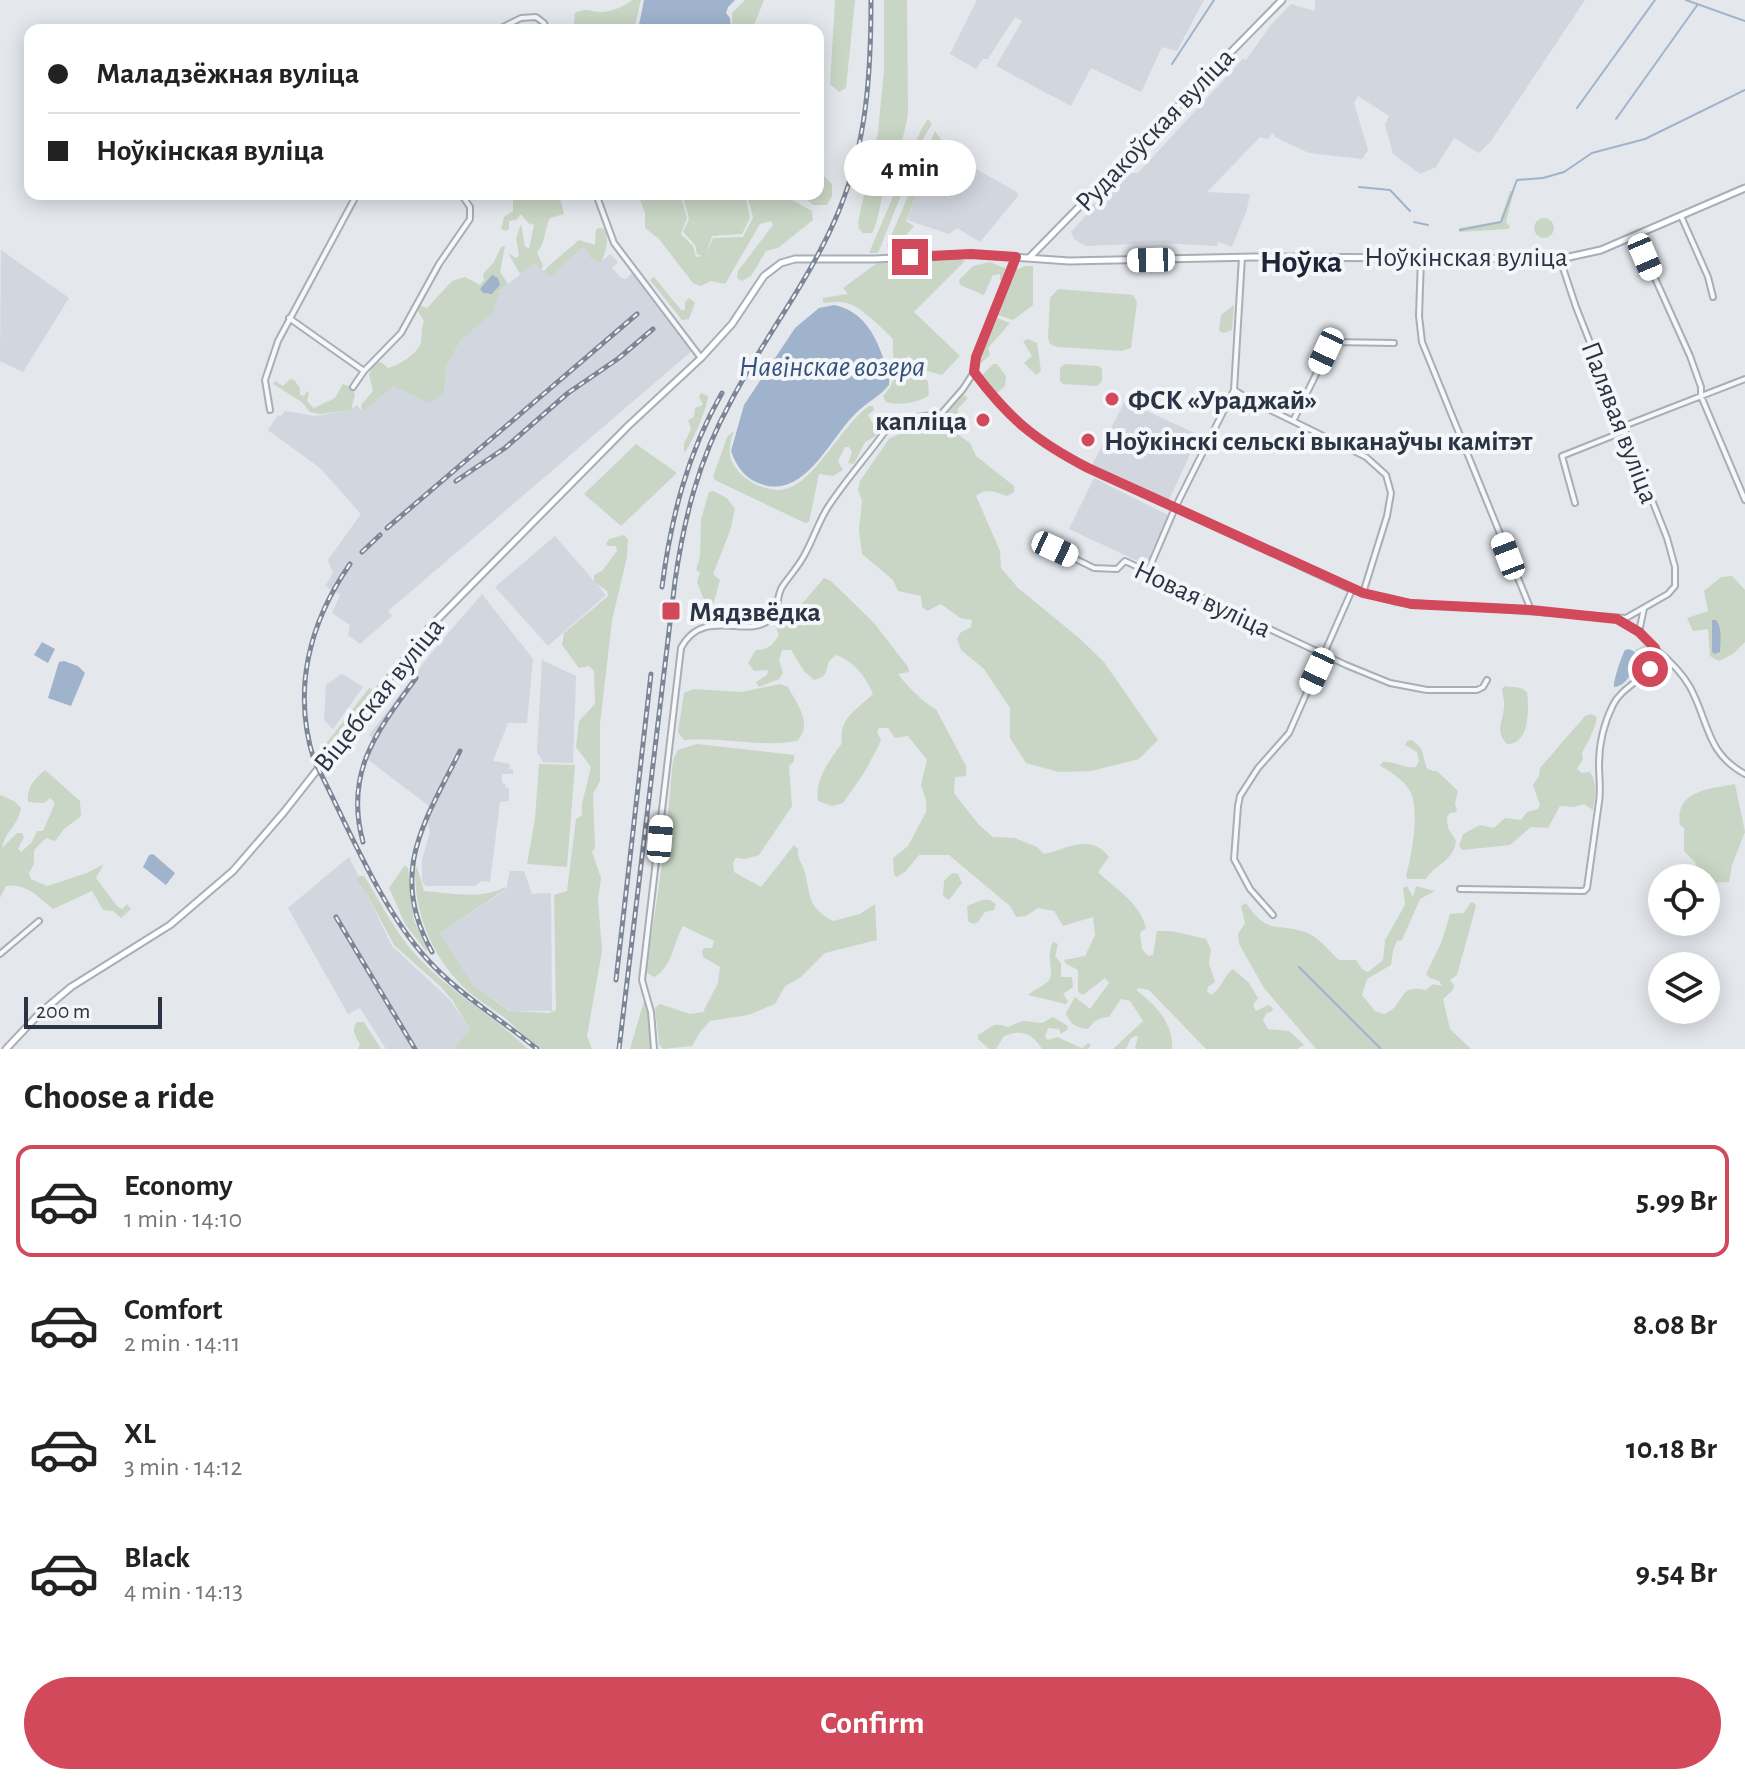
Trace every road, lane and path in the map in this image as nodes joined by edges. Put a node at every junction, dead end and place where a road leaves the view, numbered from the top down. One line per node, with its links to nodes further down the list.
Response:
1 (1282, 0): 13 (main road, Рудакоўская вуліца)
2 (509, 24): 3 (street)
3 (544, 24)
4 (1745, 188): 8 (main road, Ноўкінская вуліца)
5 (354, 200): 16 (street)
6 (465, 200): 20 (street)
7 (598, 200): 18 (street)
8 (1681, 216): 9 (main road, Ноўкінская вуліца); 15 (street)
9 (1636, 236): 14 (main road, Ноўкінская вуліца); 25 (street)
10 (1016, 257): 13 (main road, Ноўкінская вуліца); 18 (main road, Ноўкінская вуліца); 21 (street)
11 (1242, 257): 12 (main road, Ноўкінская вуліца); 13 (main road, Ноўкінская вуліца); 24 (street)
12 (1421, 258): 14 (main road, Ноўкінская вуліца); 37 (street)
13 (1028, 259)
14 (1560, 259): 28 (street, Палявая вуліца)
15 (1713, 297)
16 (289, 318): 20 (street); 26 (street)
17 (1394, 343): 27 (street)
18 (701, 358): 19 (main road, Ноўкінская вуліца)
19 (694, 364): 48 (main road, Віцебская вуліца)
20 (364, 371): 23 (street)
21 (974, 372): 31 (street); 49 (street)
22 (1745, 379): 25 (street)
23 (353, 387)
24 (1234, 390): 27 (street); 31 (street)
25 (1701, 396): 28 (street); 29 (street)
26 (270, 410)
27 (1293, 421): 35 (street)
28 (1624, 429): 30 (street); 36 (street, Палявая вуліца)
29 (1745, 500)
30 (1575, 503)
31 (1175, 508): 33 (street); 34 (street)
32 (1055, 549): 33 (street, Новая вуліца)
33 (1148, 571): 41 (street, Новая вуліца)
34 (1352, 590): 35 (street); 41 (street)
35 (1363, 593): 37 (street)
36 (1644, 608): 38 (street); 39 (street)
37 (1531, 610): 38 (street)
38 (1617, 619): 39 (street)
39 (1639, 632): 40 (street)
40 (1655, 648): 43 (street); 44 (street)
41 (1325, 654): 42 (street, Новая вуліца); 45 (street)
42 (1487, 680)
43 (1745, 774)
44 (1460, 889)
45 (1273, 915)
46 (39, 921): 47 (street)
47 (0, 954)
48 (6, 1049)
49 (654, 1049)

